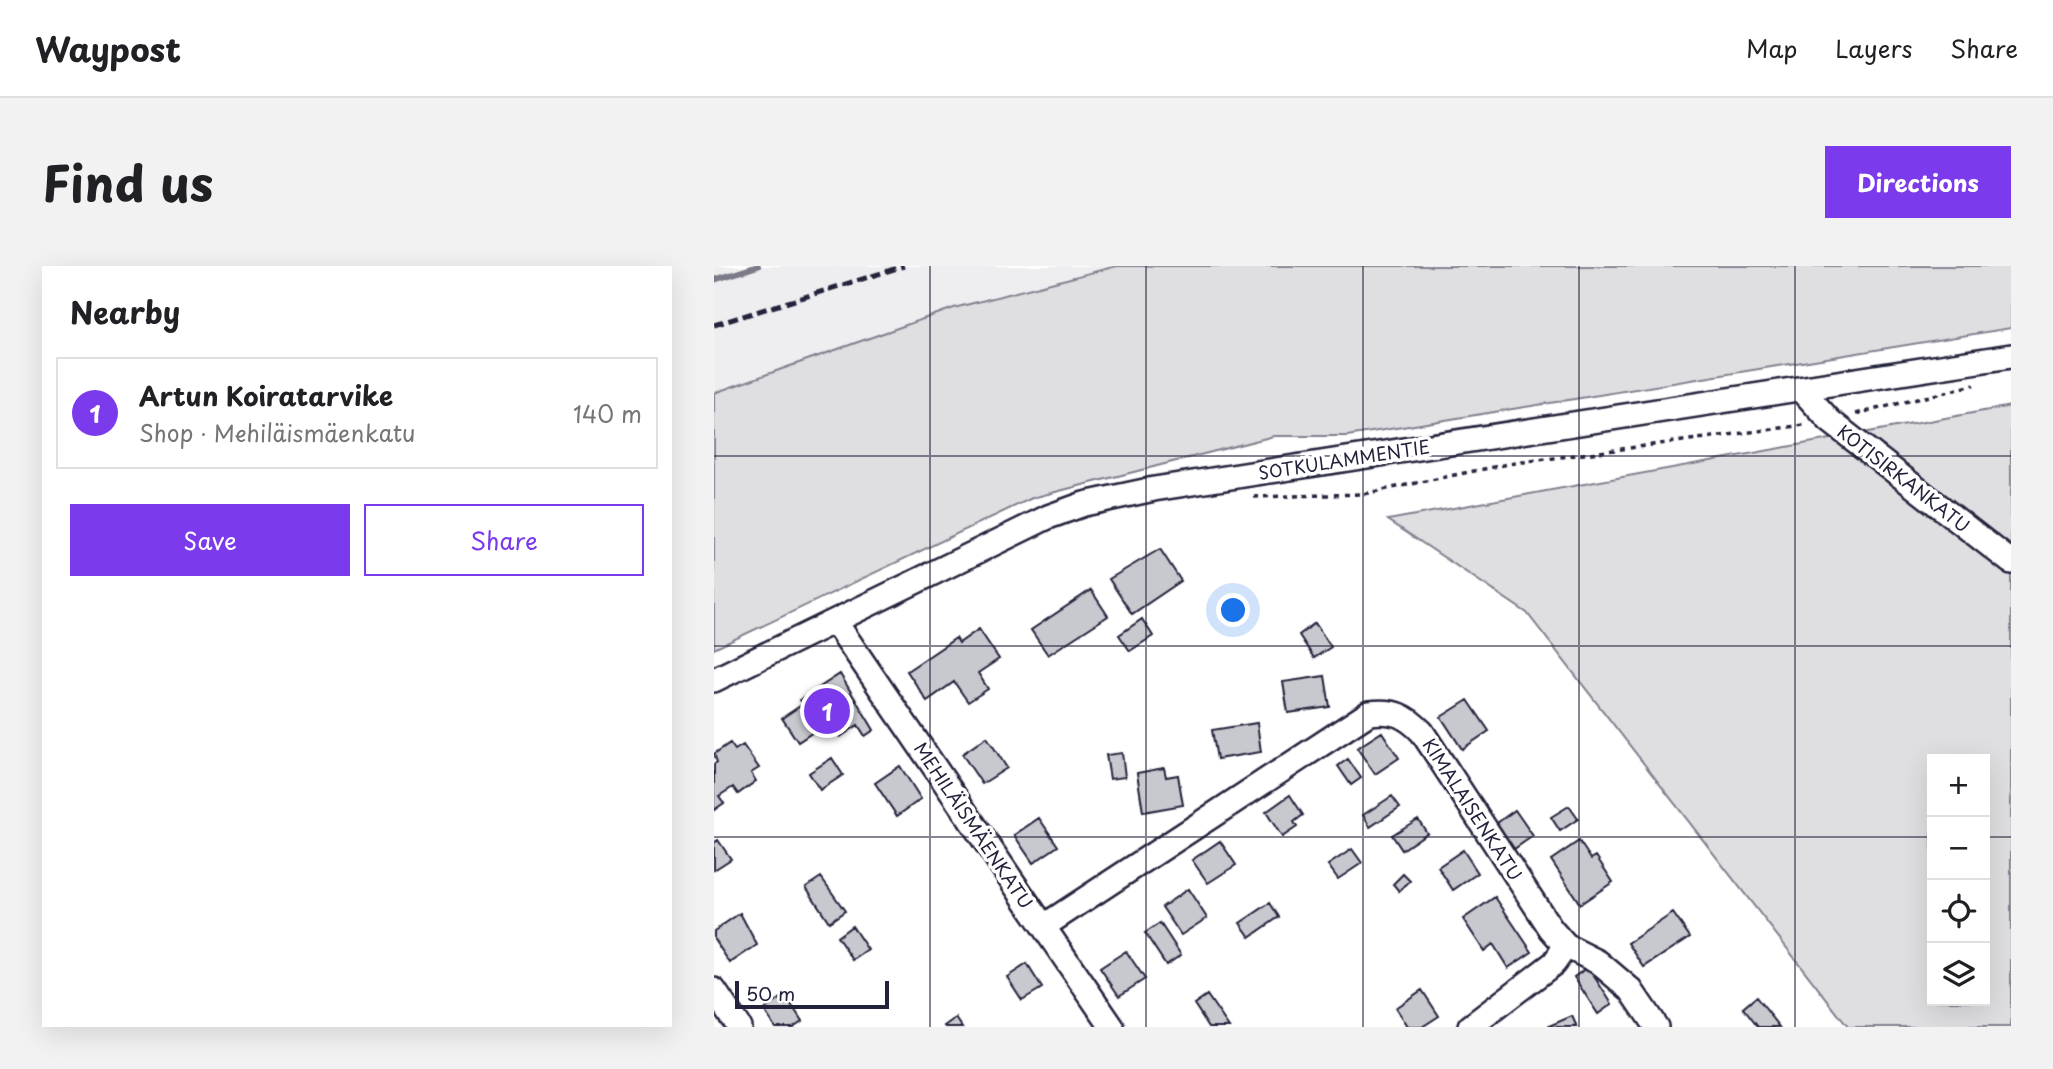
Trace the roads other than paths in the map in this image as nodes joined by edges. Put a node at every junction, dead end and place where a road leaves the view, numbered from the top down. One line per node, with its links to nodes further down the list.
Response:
1 (2011, 356): 2 (street, SOTKULAMMENTIE)
2 (1801, 390): 3 (street, KOTISIRKANKATU); 4 (street, SOTKULAMMENTIE)
3 (2011, 562)
4 (835, 624): 5 (street, SOTKULAMMENTIE); 6 (street, MEHILÄISMÄENKATU)
5 (714, 680)
6 (1044, 926): 7 (street, KIMALAISENKATU); 10 (street, MEHILÄISMÄENKATU)
7 (1566, 946): 11 (street); 12 (street, KIMALAISENKATU)
8 (714, 990): 9 (street)
9 (739, 1027)
10 (1111, 1027)
11 (1470, 1027)
12 (1656, 1027)

